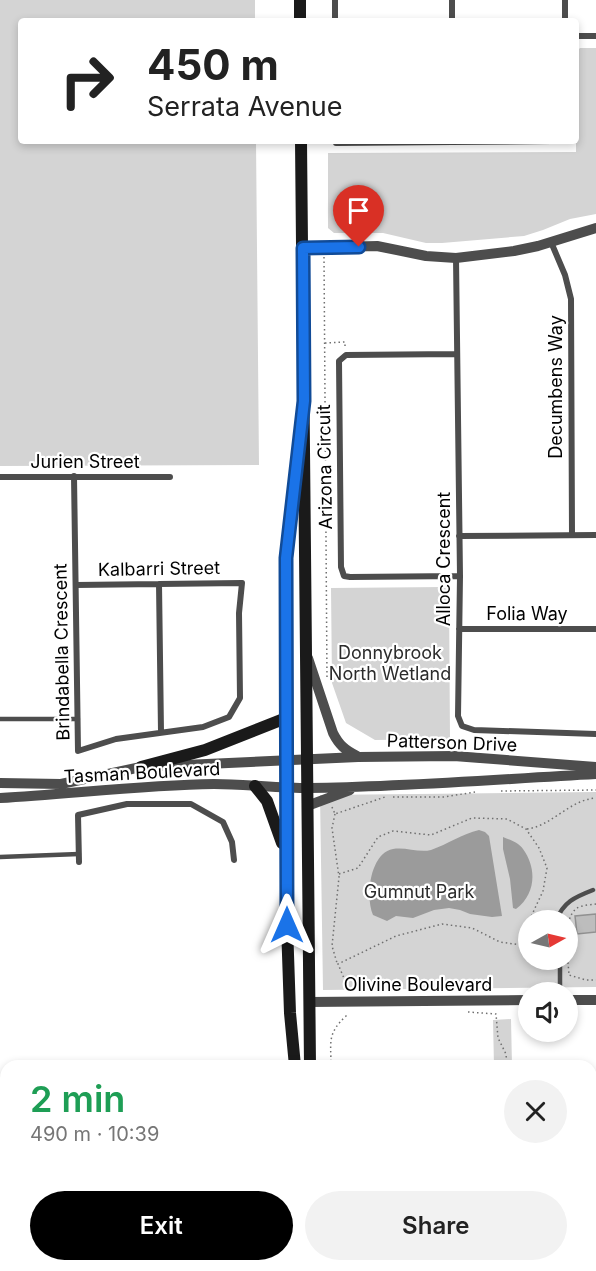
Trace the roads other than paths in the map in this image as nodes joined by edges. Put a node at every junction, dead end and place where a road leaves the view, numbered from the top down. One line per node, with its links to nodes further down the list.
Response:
1 (300, 0): 5 (main road)
2 (335, 0): 6 (street)
3 (452, 0): 7 (street)
4 (565, 0): 8 (street)
5 (300, 18)
6 (335, 18)
7 (452, 18)
8 (565, 18)
9 (579, 36): 10 (street)
10 (596, 36)
11 (301, 144): 14 (main road)
12 (596, 228): 13 (street)
13 (551, 242): 15 (street); 21 (street, Decumbens Way)
14 (303, 248): 15 (street); 17 (main road)
15 (456, 258): 16 (street, Alloca Crescent)
16 (456, 354): 23 (street, Alloca Crescent); 24 (street, Arizona Circuit)
17 (304, 401): 30 (main road); 31 (main road)
18 (74, 476): 19 (street, Jurien Street); 20 (street, Jurien Street); 27 (street, Brindabella Crescent)
19 (0, 477)
20 (170, 477)
21 (572, 535): 22 (street); 23 (street)
22 (596, 535)
23 (459, 536): 24 (street, Alloca Crescent)
24 (460, 576): 28 (street, Alloca Crescent)
25 (159, 584): 26 (street, Kalbarri Street); 27 (street, Kalbarri Street); 34 (street)
26 (243, 584): 34 (street, Brindabella Crescent)
27 (76, 585): 33 (street, Brindabella Crescent)
28 (459, 629): 29 (street, Folia Way); 35 (street, Alloca Crescent)
29 (596, 629)
30 (306, 652): 36 (street); 37 (main road)
31 (286, 718): 38 (main road); 39 (main road)
32 (0, 719): 33 (lane)
33 (78, 719): 34 (street, Brindabella Crescent)
34 (161, 732)
35 (596, 734)
36 (358, 757): 37 (street, Patterson Drive); 40 (street, Patterson Drive)
37 (307, 758): 38 (street, Tasman Boulevard); 46 (main road)
38 (286, 759): 39 (street, Tasman Boulevard); 44 (main road)
39 (141, 767): 42 (street, Tasman Boulevard)
40 (596, 767)
41 (596, 774): 45 (street, Patterson Drive)
42 (0, 783)
43 (255, 786): 44 (street, Tasman Boulevard); 47 (street, Tasman Boulevard); 52 (main road)
44 (286, 787): 46 (street, Patterson Drive); 52 (main road)
45 (362, 787): 46 (street, Patterson Drive); 48 (street)
46 (307, 788): 48 (main road)
47 (0, 798)
48 (307, 806): 58 (main road)
49 (0, 857): 50 (lane)
50 (79, 858): 51 (street)
51 (234, 860)
52 (287, 862): 59 (main road)
53 (593, 890): 54 (lane)
54 (560, 910)
55 (518, 1000): 58 (street, Olivine Boulevard)
56 (578, 1000): 57 (street)
57 (596, 1000)
58 (309, 1002): 60 (main road)
59 (295, 1060)
60 (310, 1060)

